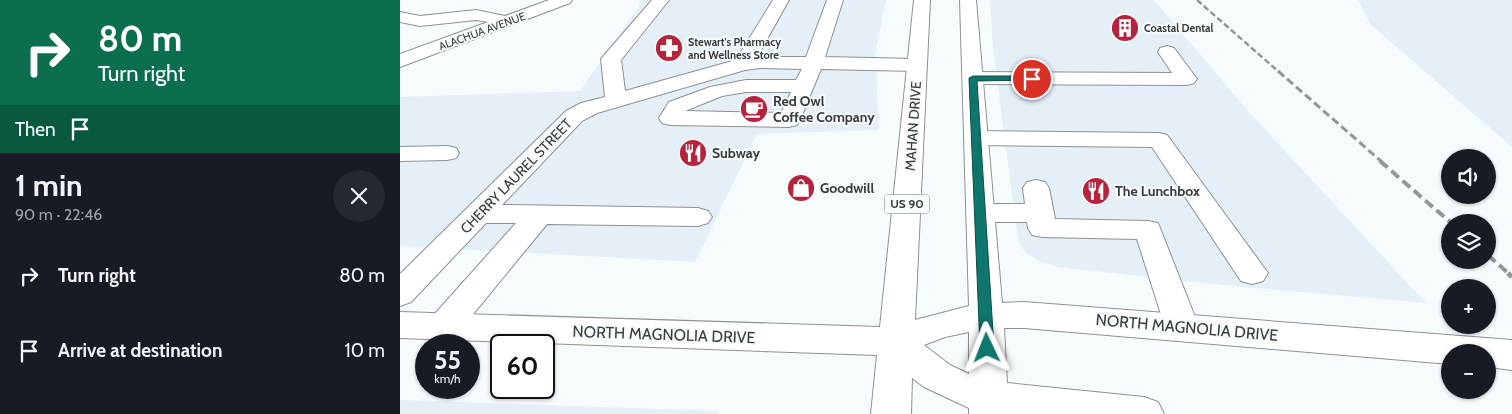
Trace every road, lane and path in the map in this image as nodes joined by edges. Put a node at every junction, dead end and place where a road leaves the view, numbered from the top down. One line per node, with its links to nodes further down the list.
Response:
1 (564, 0): 8 (main road, ALACHUA AVENUE)
2 (661, 0): 17 (main road)
3 (781, 0): 12 (main road)
4 (836, 0): 11 (main road)
5 (922, 0): 13 (main road, MAHAN DRIVE / US 90)
6 (968, 0): 14 (main road)
7 (400, 17): 8 (main road)
8 (508, 21): 10 (main road, ALACHUA AVENUE)
9 (1167, 52): 14 (main road)
10 (400, 61)
11 (814, 63): 12 (main road, CHERRY LAUREL STREET); 13 (main road, CHERRY LAUREL STREET); 15 (main road)
12 (743, 64): 16 (main road, CHERRY LAUREL STREET)
13 (917, 65): 32 (main road, MAHAN DRIVE / US 90)
14 (973, 78): 19 (main road)
15 (804, 86): 18 (main road); 18 (main road)
16 (643, 91): 17 (main road, CHERRY LAUREL STREET); 18 (main road)
17 (616, 99): 23 (main road, CHERRY LAUREL STREET)
18 (683, 105)
19 (976, 138): 22 (main road); 26 (main road)
20 (447, 153): 21 (main road)
21 (400, 154)
22 (980, 213): 28 (main road); 31 (main road)
23 (478, 214): 24 (main road); 27 (main road, CHERRY LAUREL STREET)
24 (539, 215): 25 (main road); 30 (main road)
25 (698, 216)
26 (1252, 273)
27 (400, 294)
28 (986, 315): 31 (main road, NORTH MAGNOLIA DRIVE); 32 (main road, NORTH MAGNOLIA DRIVE); 36 (main road)
29 (400, 325): 30 (main road, NORTH MAGNOLIA DRIVE)
30 (444, 326): 32 (main road, NORTH MAGNOLIA DRIVE)
31 (1182, 327): 33 (main road, NORTH MAGNOLIA DRIVE)
32 (897, 342): 36 (main road); 37 (main road, US 90)
33 (1441, 349)
34 (1496, 354): 35 (main road)
35 (1512, 355)
36 (989, 406): 38 (main road)
37 (891, 414)
38 (1144, 414)

